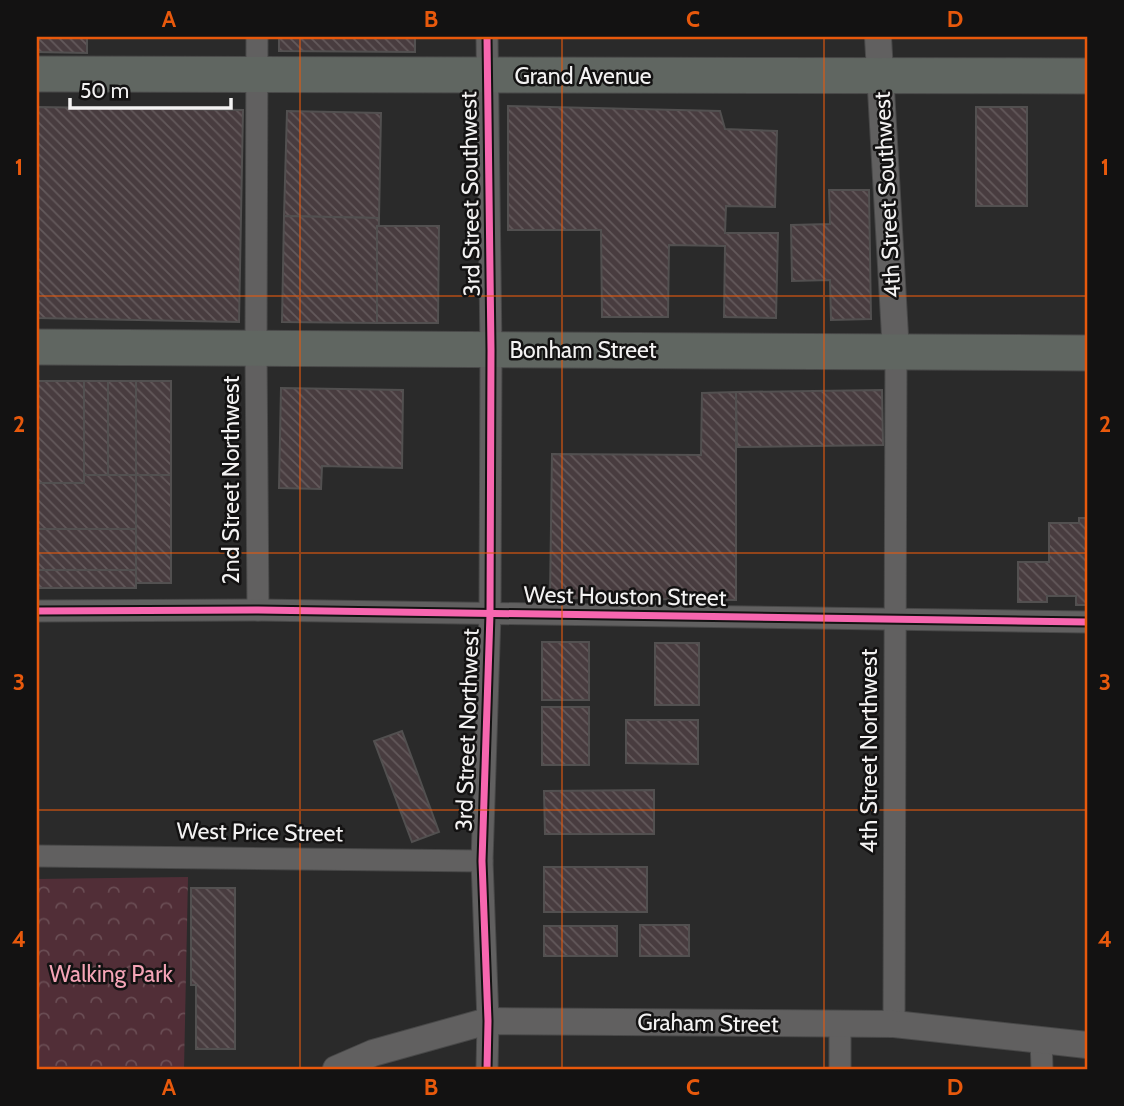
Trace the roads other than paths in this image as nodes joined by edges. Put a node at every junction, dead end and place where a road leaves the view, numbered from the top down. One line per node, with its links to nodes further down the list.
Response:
1 (257, 37): 5 (street, 2nd Street Northwest)
2 (487, 37): 6 (street, 3rd Street Southwest)
3 (878, 37): 8 (street, 4th Street Southwest)
4 (37, 74): 5 (main road, Grand Avenue)
5 (257, 75): 6 (main road, Grand Avenue); 10 (street, 2nd Street Northwest)
6 (487, 76): 8 (main road, Grand Avenue); 11 (street, 3rd Street Southwest)
7 (1087, 76): 8 (main road, Grand Avenue)
8 (880, 77): 12 (street, 4th Street Southwest)
9 (37, 347): 10 (main road, Bonham Street)
10 (256, 349): 11 (main road, Bonham Street); 14 (street, 2nd Street Northwest)
11 (491, 350): 12 (main road, Bonham Street); 16 (street, 3rd Street Northwest)
12 (896, 353): 13 (main road, Bonham Street); 17 (street, 4th Street Northwest)
13 (1087, 353)
14 (258, 610): 15 (street, West Houston Street); 16 (street, West Houston Street)
15 (37, 611)
16 (490, 614): 17 (street, West Houston Street); 20 (street, 3rd Street Northwest)
17 (895, 619): 18 (street, West Houston Street); 23 (street, 4th Street Northwest)
18 (1087, 622)
19 (37, 856): 20 (street, West Price Street)
20 (482, 861): 21 (street, 3rd Street Northwest)
21 (488, 1021): 22 (street, Graham Street); 26 (street, Graham Street); 27 (street, 3rd Street Northwest)
22 (840, 1024): 23 (street, Graham Street); 28 (street)
23 (894, 1024): 24 (street, Graham Street)
24 (1041, 1039): 25 (street, Graham Street); 29 (street)
25 (1087, 1045)
26 (336, 1069)
27 (487, 1069)
28 (840, 1069)
29 (1042, 1069)

